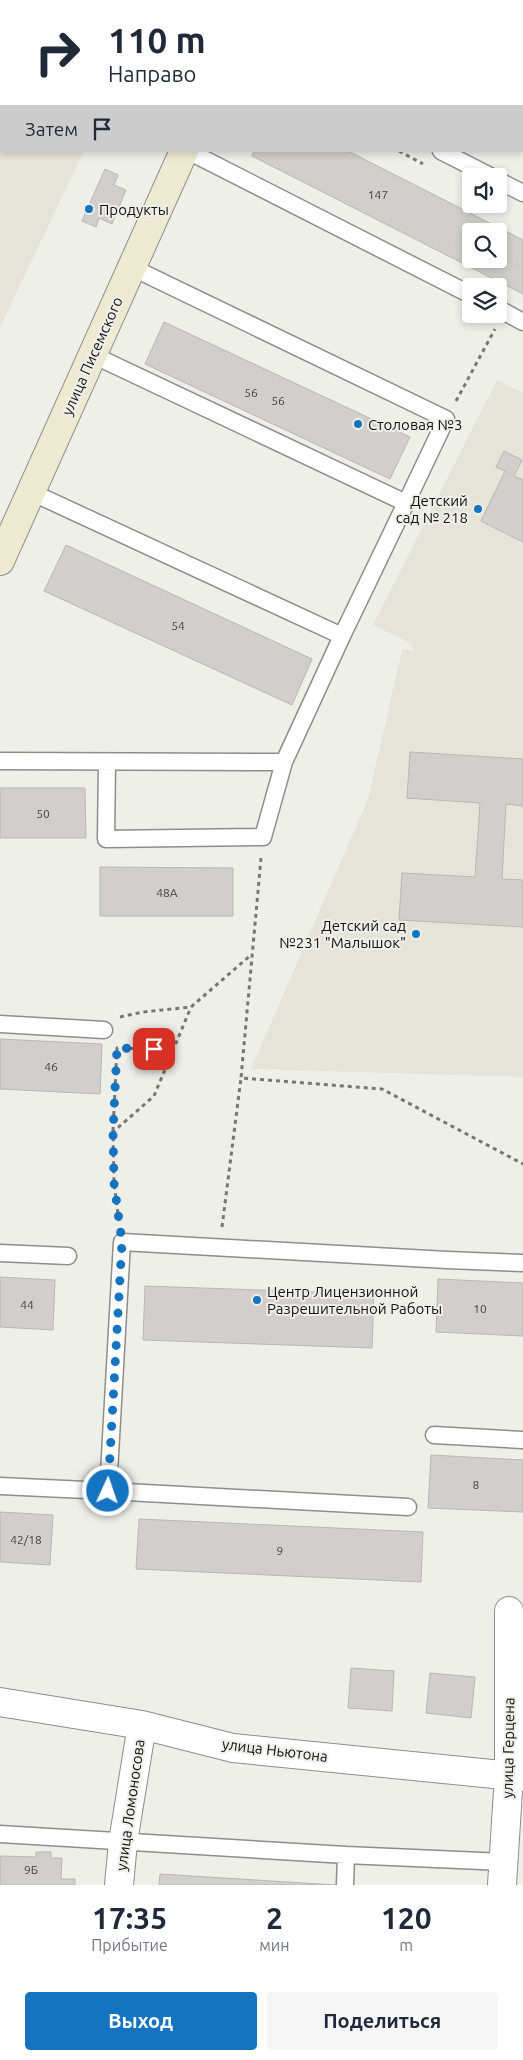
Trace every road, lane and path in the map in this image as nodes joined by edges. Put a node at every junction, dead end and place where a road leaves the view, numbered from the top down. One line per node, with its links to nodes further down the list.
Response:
1 (184, 152): 7 (street, улица Писемского)
2 (190, 152): 8 (lane)
3 (442, 152): 4 (lane)
4 (474, 168)
5 (507, 185): 6 (lane)
6 (523, 193)
7 (132, 267): 12 (street, улица Писемского); 13 (lane)
8 (462, 290)
9 (507, 314): 10 (lane)
10 (523, 322)
11 (496, 323): 13 (path)
12 (92, 355): 14 (street, улица Писемского); 15 (lane)
13 (446, 419): 15 (lane)
14 (31, 492): 16 (street, улица Писемского); 17 (lane)
15 (406, 503): 17 (lane)
16 (0, 561)
17 (342, 636): 20 (lane)
18 (0, 761): 19 (lane)
19 (107, 762): 20 (lane); 21 (lane)
20 (284, 762): 21 (lane)
21 (263, 838): 22 (path)
22 (253, 953): 23 (path); 27 (path)
23 (191, 1008): 25 (path); 26 (path)
24 (0, 1024): 25 (lane)
25 (104, 1030)
26 (173, 1050): 28 (path); 28 (path)
27 (241, 1078): 29 (path); 31 (path)
28 (113, 1132): 30 (path)
29 (523, 1164)
30 (122, 1242): 31 (lane); 38 (lane)
31 (220, 1246): 34 (lane)
32 (0, 1253): 33 (lane)
33 (68, 1256)
34 (523, 1262)
35 (434, 1435): 36 (lane)
36 (523, 1440)
37 (0, 1486): 38 (lane)
38 (108, 1491): 39 (lane)
39 (408, 1507)
40 (509, 1611): 43 (street, улица Герцена)
41 (0, 1702): 42 (street, улица Ньютона)
42 (142, 1725): 43 (street, улица Ньютона); 45 (street, улица Ломоносова)
43 (516, 1776): 47 (street, улица Герцена)
44 (0, 1834): 45 (lane)
45 (124, 1842): 46 (lane); 48 (street, улица Ломоносова)
46 (346, 1855): 47 (lane); 49 (lane)
47 (503, 1874)
48 (119, 1885)
49 (345, 1885)

